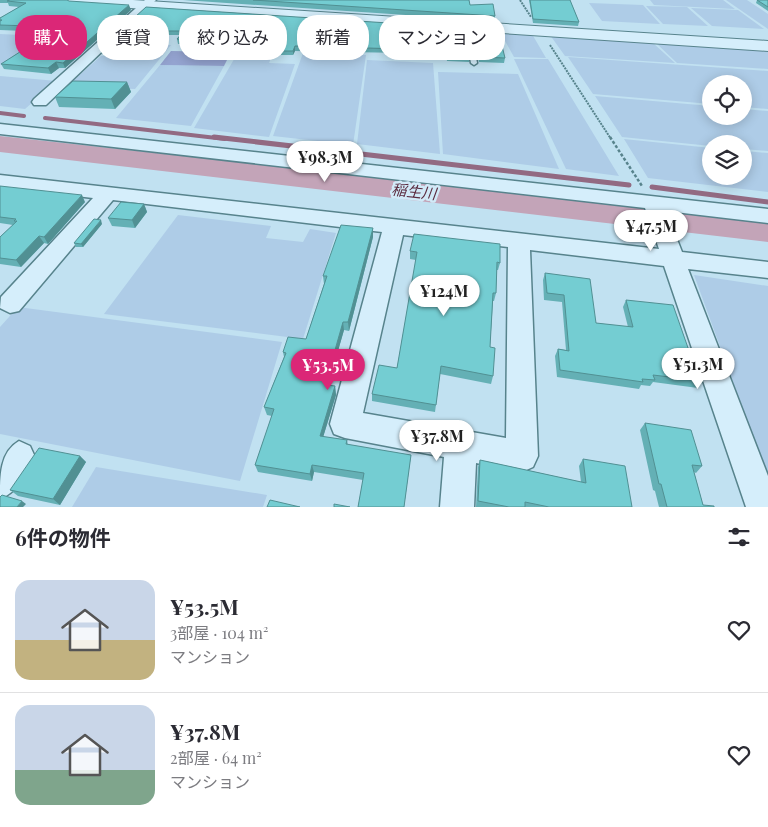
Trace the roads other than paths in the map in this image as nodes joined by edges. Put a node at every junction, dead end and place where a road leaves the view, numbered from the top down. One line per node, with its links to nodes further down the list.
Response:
1 (73, 0): 2 (street)
2 (149, 2): 3 (street); 8 (street)
3 (379, 19)
4 (505, 29): 5 (street)
5 (768, 46)
6 (473, 60): 7 (lane)
7 (474, 63)
8 (40, 102)
9 (0, 129): 12 (street)
10 (0, 181): 11 (street)
11 (108, 193): 14 (street); 18 (street)
12 (654, 207): 13 (street); 16 (street)
13 (768, 216)
14 (394, 226): 15 (street); 19 (street)
15 (519, 240): 16 (street); 19 (street)
16 (669, 245): 17 (street); 23 (street)
17 (768, 270)
18 (10, 304)
19 (461, 445): 22 (street)
20 (19, 457): 21 (street)
21 (0, 484)
22 (457, 507)
23 (763, 507)

